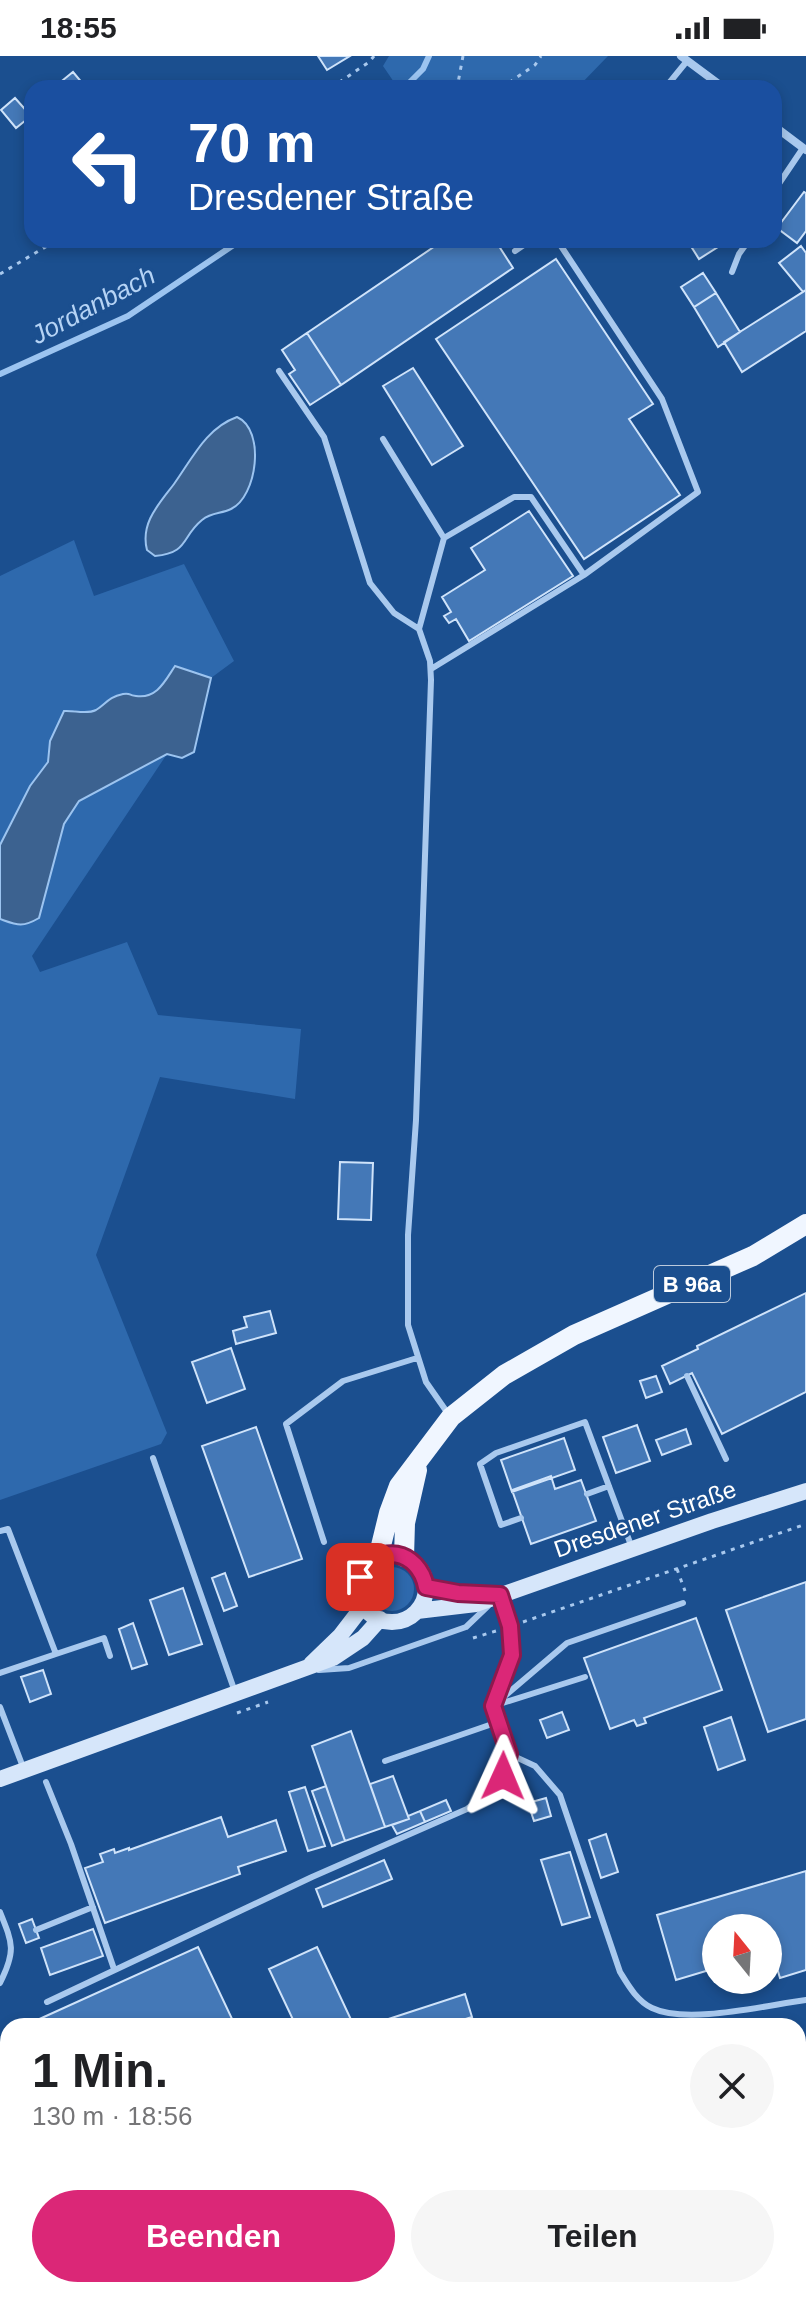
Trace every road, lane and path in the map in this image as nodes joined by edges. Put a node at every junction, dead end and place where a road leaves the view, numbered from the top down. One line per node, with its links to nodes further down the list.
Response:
1 (374, 56): 5 (path)
2 (463, 56): 6 (path)
3 (541, 56): 7 (path)
4 (684, 58): 8 (lane); 9 (street)
5 (343, 80)
6 (459, 80)
7 (513, 80)
8 (670, 80)
9 (713, 80)
10 (782, 132): 11 (street)
11 (805, 149): 12 (lane)
12 (782, 180)
13 (44, 248): 19 (path)
14 (519, 248): 17 (lane)
15 (562, 248): 23 (lane)
16 (743, 248): 18 (lane)
17 (515, 251)
18 (732, 272)
19 (0, 274)
20 (279, 371): 24 (lane)
21 (383, 439): 22 (lane)
22 (444, 538): 23 (lane); 24 (lane)
23 (584, 575): 25 (lane)
24 (419, 629): 25 (lane)
25 (431, 669): 27 (lane)
26 (806, 1224): 29 (main road, B 96a)
27 (417, 1358): 29 (lane); 39 (lane)
28 (687, 1376): 32 (lane)
29 (451, 1417): 30 (main road, B 96a)
30 (421, 1457): 41 (main road, B 96a); 42 (main road, B 96a)
31 (153, 1458): 57 (lane)
32 (726, 1459)
33 (609, 1486): 35 (lane); 36 (lane); 40 (lane)
34 (806, 1491): 40 (main road, Dresdener Straße)
35 (587, 1494)
36 (521, 1518)
37 (806, 1524): 43 (path)
38 (0, 1531): 52 (lane)
39 (324, 1542)
40 (632, 1548): 45 (main road, Dresdener Straße)
41 (404, 1557): 42 (main road); 44 (main road)
42 (378, 1558): 47 (main road)
43 (677, 1569): 46 (path); 50 (path)
44 (426, 1587): 45 (main road, Dresdener Straße); 48 (main road)
45 (500, 1595): 48 (main road, Dresdener Straße); 50 (lane); 54 (lane)
46 (683, 1603): 58 (lane)
47 (363, 1606): 49 (main road); 54 (main road)
48 (417, 1611): 49 (main road, Dresdener Straße)
49 (380, 1619): 54 (main road)
50 (510, 1626): 51 (path); 58 (lane)
51 (464, 1641)
52 (56, 1654): 53 (lane); 55 (lane)
53 (110, 1656)
54 (303, 1671): 57 (main road)
55 (0, 1673)
56 (585, 1677): 58 (lane)
57 (236, 1695): 63 (main road)
58 (493, 1706): 60 (lane)
59 (0, 1707): 63 (lane)
60 (498, 1722): 61 (lane); 62 (lane)
61 (509, 1754): 71 (lane); 73 (lane)
62 (385, 1761)
63 (24, 1770): 64 (main road)
64 (0, 1779)
65 (46, 1782): 67 (lane)
66 (81, 1840): 67 (lane)
67 (71, 1844): 68 (lane)
68 (93, 1907): 70 (lane); 71 (lane)
69 (0, 1912): 72 (lane)
70 (36, 1930)
71 (114, 1969): 74 (lane)
72 (0, 1983)
73 (806, 2000)
74 (47, 2002)

